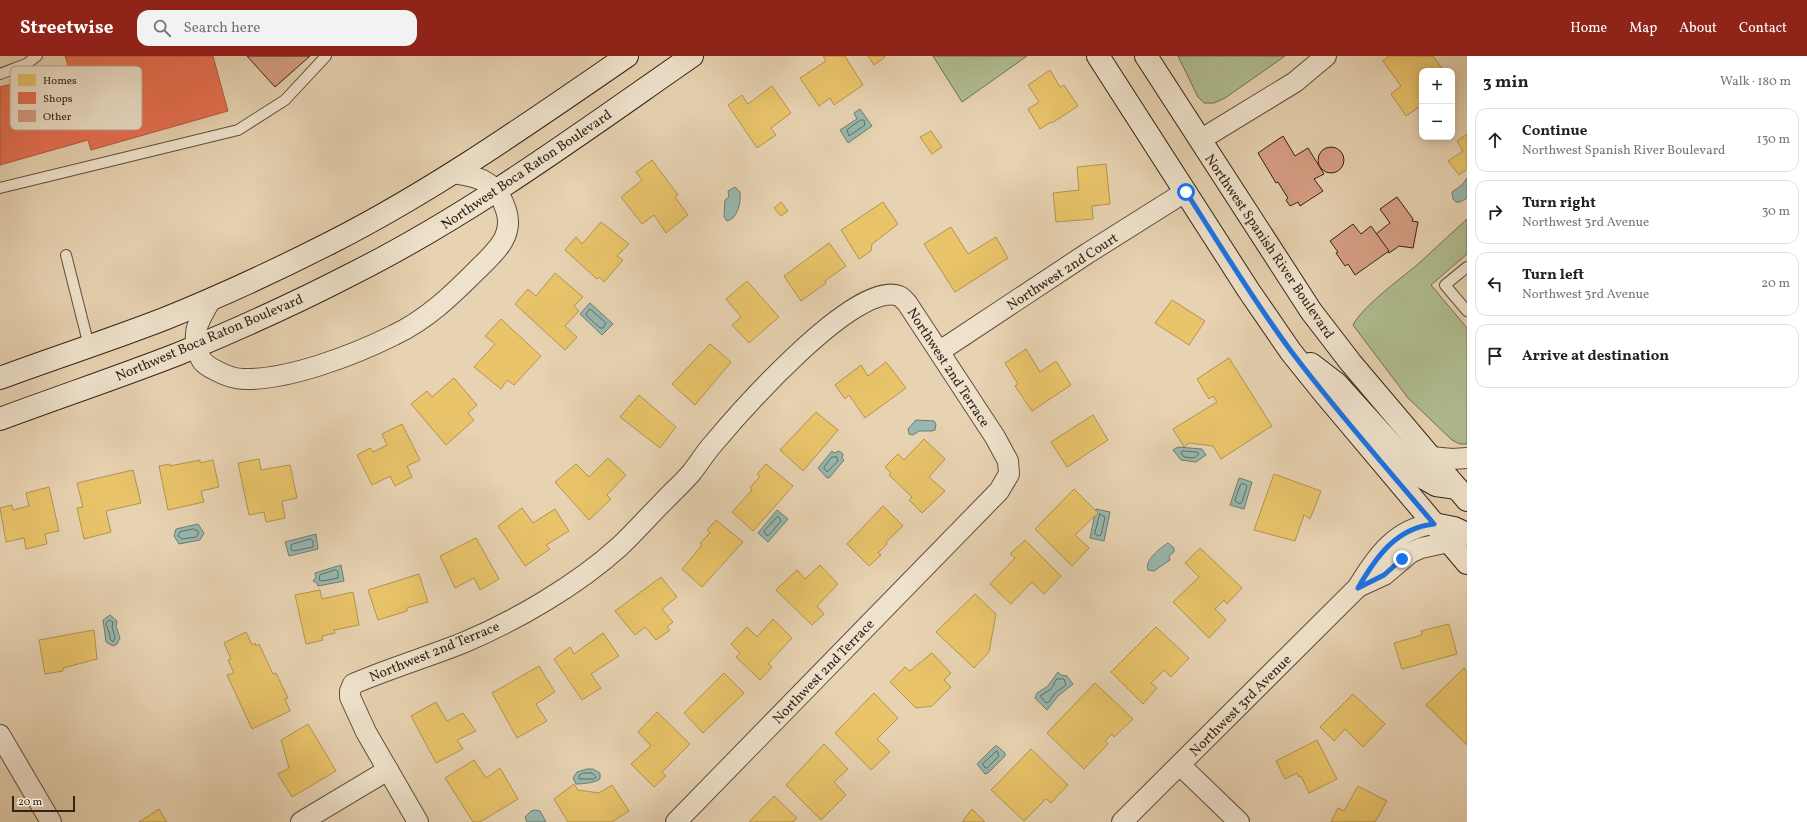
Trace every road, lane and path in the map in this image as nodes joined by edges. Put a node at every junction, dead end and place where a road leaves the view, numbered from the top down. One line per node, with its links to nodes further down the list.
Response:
1 (37, 56): 8 (lane)
2 (326, 56): 13 (lane)
3 (627, 56): 12 (street)
4 (692, 56): 14 (street, Northwest Boca Raton Boulevard)
5 (1098, 56): 15 (street)
6 (1146, 56): 11 (street, Northwest Spanish River Boulevard)
7 (1326, 56): 11 (street)
8 (21, 66)
9 (10, 70): 10 (lane)
10 (0, 74)
11 (1200, 140): 26 (street, Northwest Spanish River Boulevard)
12 (454, 173): 14 (street); 18 (street)
13 (0, 188)
14 (497, 190): 22 (street, Northwest Boca Raton Boulevard); 22 (street)
15 (1186, 192): 20 (street); 23 (street, Northwest 2nd Court)
16 (66, 255): 21 (lane)
17 (1467, 266): 19 (lane)
18 (212, 298): 21 (street); 22 (street)
19 (1467, 311)
20 (1286, 345): 28 (street); 29 (street)
21 (89, 346): 24 (street)
22 (196, 346): 25 (street, Northwest Boca Raton Boulevard)
23 (940, 351): 35 (street, Northwest 2nd Terrace); 39 (street, Northwest 2nd Terrace)
24 (0, 378)
25 (0, 419)
26 (1431, 457): 27 (street); 28 (street, Northwest Spanish River Boulevard)
27 (1467, 458)
28 (1464, 492)
29 (1434, 524): 30 (street); 32 (street, Northwest 3rd Avenue)
30 (1458, 538): 31 (street); 32 (street, Northwest 3rd Avenue)
31 (1467, 563)
32 (1358, 588): 34 (street, Northwest 3rd Avenue)
33 (0, 735): 36 (street)
34 (1180, 765): 40 (street, Northwest 3rd Avenue); 41 (street)
35 (388, 770): 37 (street); 38 (street)
36 (51, 822)
37 (301, 822)
38 (418, 822)
39 (676, 822)
40 (1122, 822)
41 (1239, 822)

